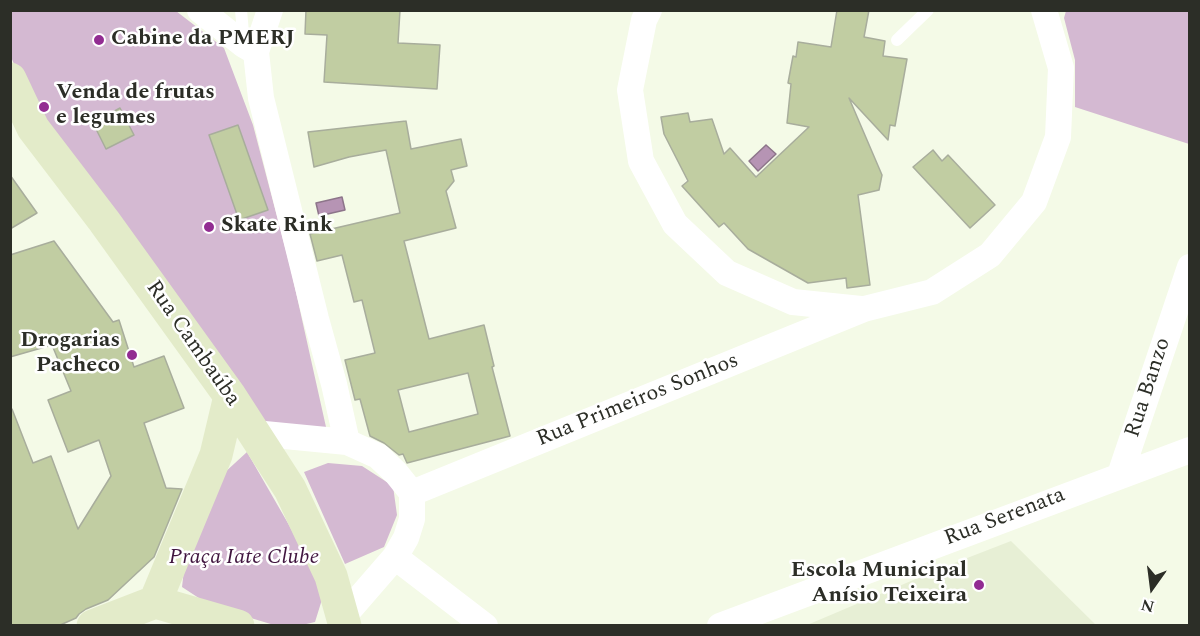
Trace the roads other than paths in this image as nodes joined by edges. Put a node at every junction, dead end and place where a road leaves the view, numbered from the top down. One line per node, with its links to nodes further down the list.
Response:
1 (200, 10): 8 (street)
2 (242, 10): 8 (lane)
3 (270, 10): 8 (street)
4 (649, 10): 11 (street, Rua Primeiros Sonhos)
5 (928, 10): 7 (lane)
6 (1044, 10): 11 (street, Rua Primeiros Sonhos)
7 (897, 40)
8 (250, 49): 14 (street)
9 (10, 79): 12 (street, Rua Cambaúba)
10 (1190, 267): 17 (street, Rua Banzo)
11 (864, 309): 18 (street, Rua Primeiros Sonhos)
12 (230, 396): 13 (street, Rua Cambaúba); 16 (street)
13 (254, 433): 14 (street); 16 (street); 21 (street, Rua Cambaúba)
14 (347, 442): 18 (street)
15 (1190, 450): 17 (street, Rua Serenata)
16 (216, 454): 20 (street)
17 (1120, 475): 25 (street, Rua Serenata)
18 (411, 494): 19 (street)
19 (395, 557): 21 (street); 24 (street)
20 (155, 602): 22 (street); 23 (street)
21 (339, 623)
22 (93, 626)
23 (238, 626)
24 (485, 626)
25 (720, 626)

